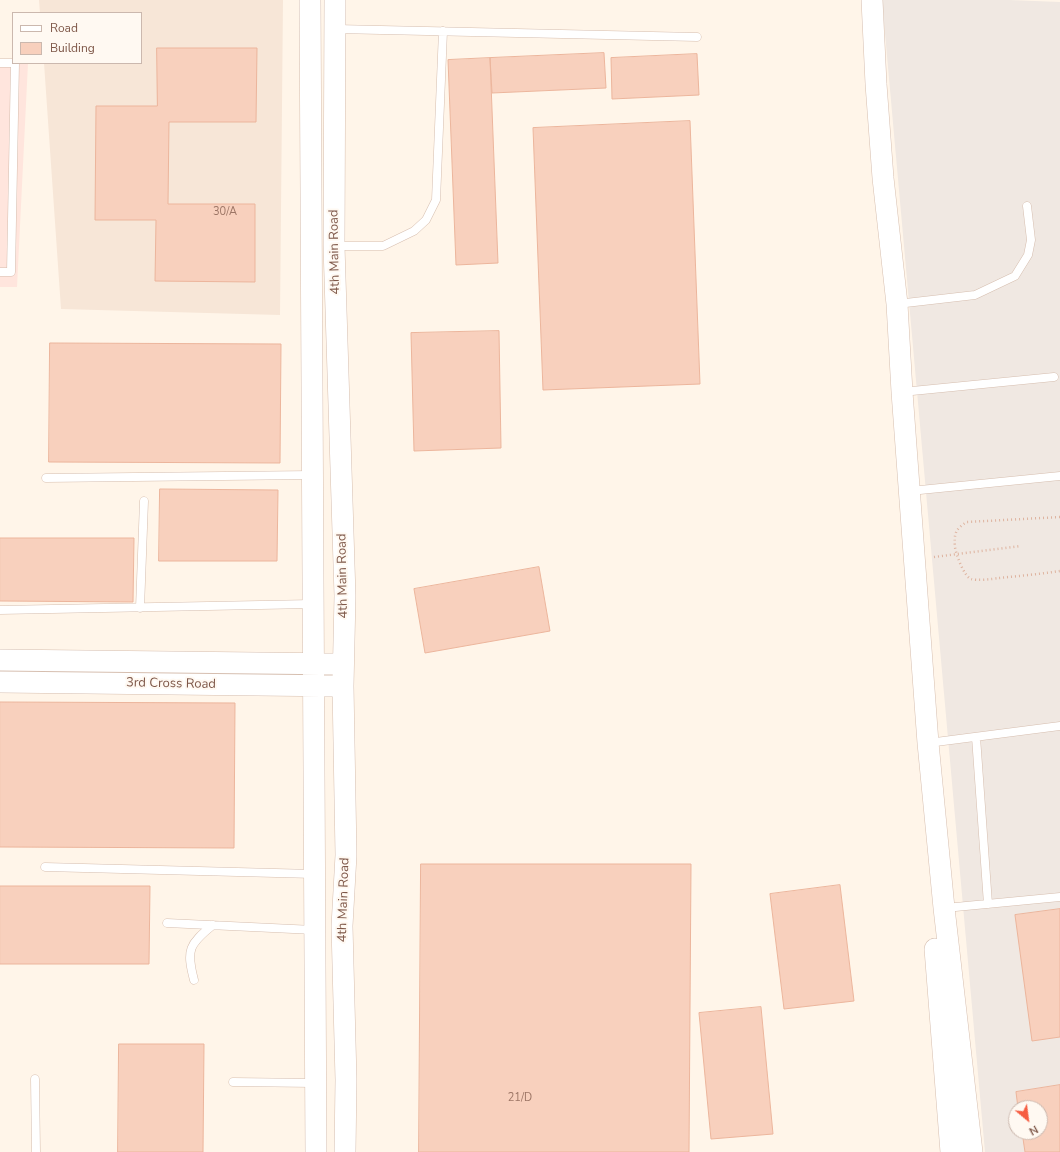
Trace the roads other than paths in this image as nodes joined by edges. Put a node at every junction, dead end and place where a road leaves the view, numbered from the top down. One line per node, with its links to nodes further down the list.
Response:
1 (310, 0): 17 (street, 4th Main Road)
2 (335, 0): 5 (street, 4th Main Road)
3 (858, 0): 49 (street)
4 (872, 0): 14 (street)
5 (335, 29): 6 (lane); 12 (street, 4th Main Road)
6 (443, 31): 7 (lane); 12 (lane)
7 (697, 37)
8 (0, 63): 9 (lane)
9 (12, 63)
10 (14, 64): 13 (lane)
11 (1027, 206): 14 (lane)
12 (334, 246): 27 (street, 4th Main Road)
13 (0, 272)
14 (897, 304): 16 (street)
15 (1054, 377): 16 (lane)
16 (902, 392): 20 (street)
17 (312, 475): 19 (lane); 22 (street, 4th Main Road)
18 (1060, 476): 20 (lane)
19 (46, 478)
20 (909, 491): 33 (street)
21 (144, 501): 23 (lane)
22 (313, 604): 23 (lane); 26 (street, 4th Main Road)
23 (140, 608): 24 (lane)
24 (0, 610)
25 (0, 660): 26 (street)
26 (313, 664): 27 (street); 29 (street, 4th Main Road)
27 (343, 664): 30 (street, 4th Main Road)
28 (0, 682): 29 (street, 3rd Cross Road)
29 (313, 686): 30 (street, 3rd Cross Road); 35 (street, 4th Main Road)
30 (343, 686): 48 (street, 4th Main Road)
31 (1060, 726): 32 (lane)
32 (976, 737): 33 (lane); 37 (lane)
33 (928, 743): 38 (street)
34 (45, 867): 35 (lane)
35 (314, 874): 41 (street, 4th Main Road)
36 (1060, 897): 37 (lane)
37 (988, 904): 38 (lane)
38 (944, 908): 50 (street)
39 (167, 923): 40 (lane)
40 (213, 925): 41 (lane); 42 (lane)
41 (315, 930): 45 (street, 4th Main Road)
42 (194, 980)
43 (36, 1079): 46 (lane)
44 (233, 1082): 45 (lane)
45 (315, 1083): 47 (street, 4th Main Road)
46 (36, 1152)
47 (316, 1152)
48 (345, 1152)
49 (951, 1152)
50 (972, 1152)

